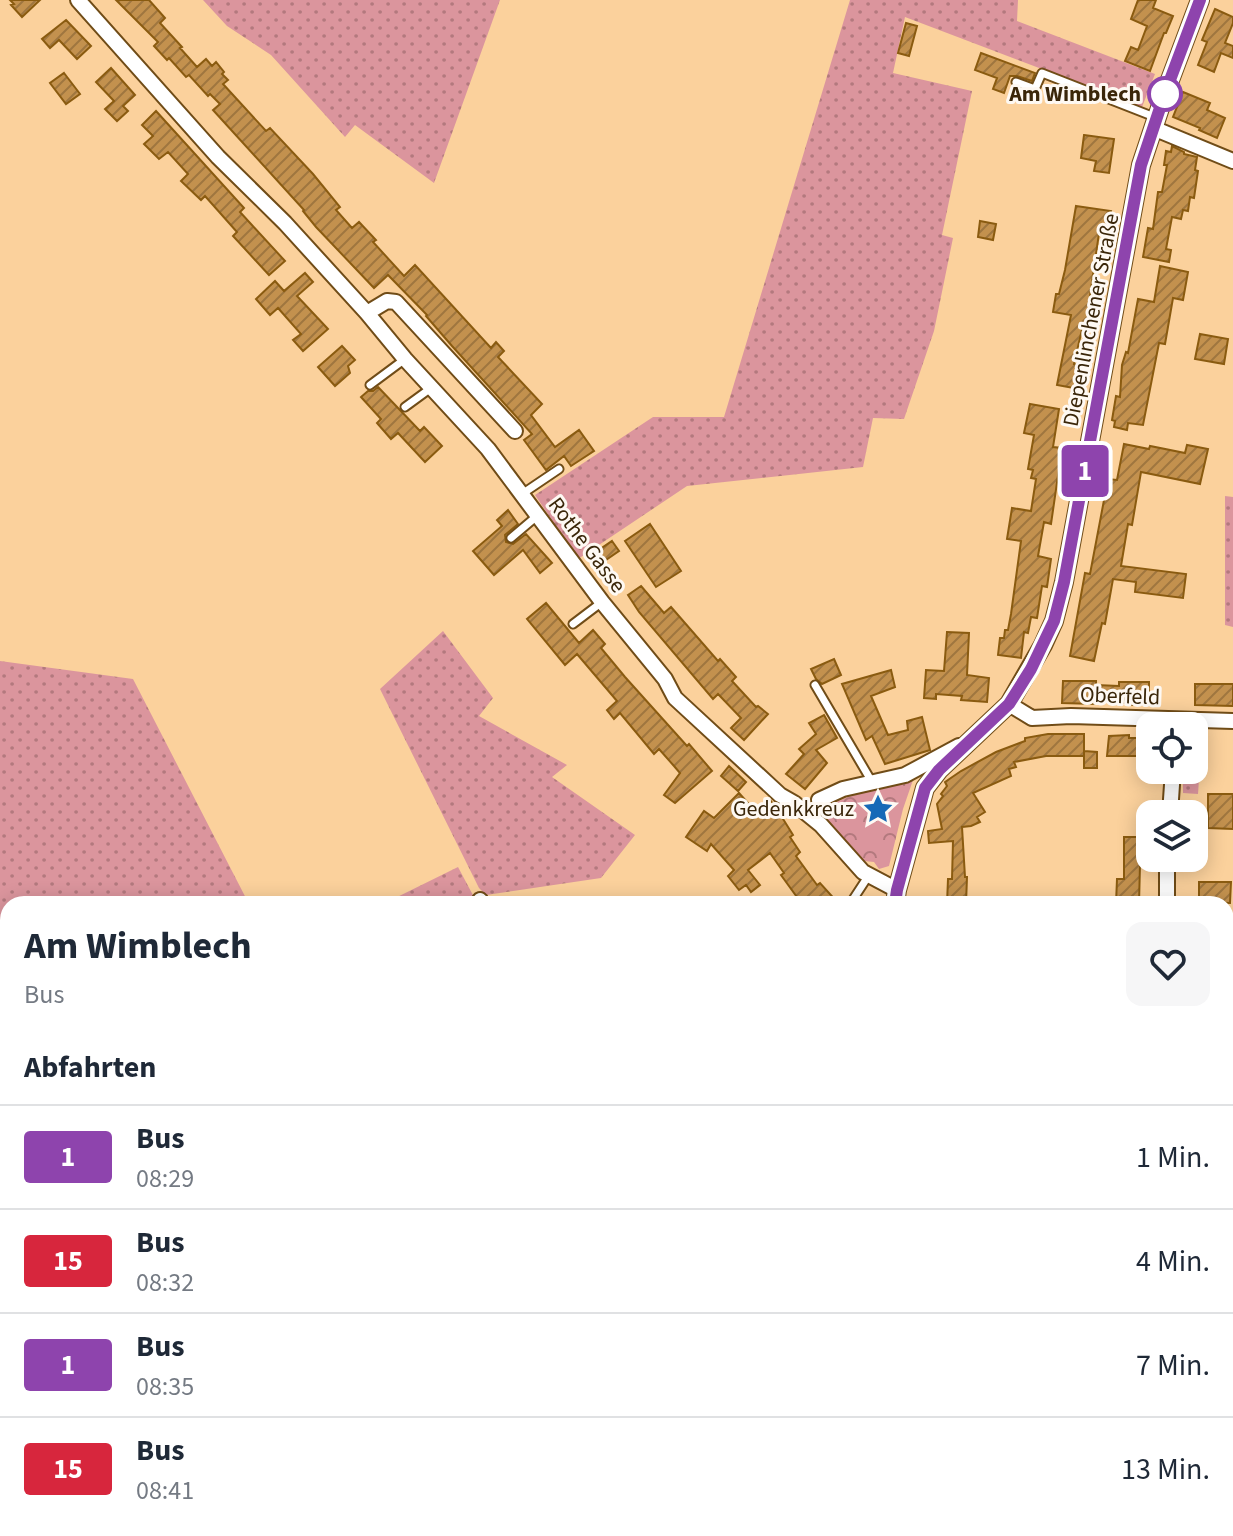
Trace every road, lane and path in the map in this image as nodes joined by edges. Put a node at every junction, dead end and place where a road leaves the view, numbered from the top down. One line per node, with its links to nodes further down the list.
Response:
1 (78, 0): 6 (street, Rothe Gasse)
2 (1200, 0): 4 (street, Diepenlinchener Straße)
3 (1016, 82): 4 (lane)
4 (1155, 123): 5 (street); 19 (street, Diepenlinchener Straße)
5 (1233, 161)
6 (367, 313): 7 (street, Rothe Gasse); 11 (street)
7 (405, 359): 8 (lane); 9 (street, Rothe Gasse)
8 (370, 385)
9 (431, 388): 10 (lane); 13 (street, Rothe Gasse)
10 (405, 407)
11 (515, 431)
12 (559, 469): 13 (lane)
13 (522, 494): 14 (street, Rothe Gasse)
14 (537, 516): 15 (lane); 16 (street, Rothe Gasse)
15 (511, 538)
16 (602, 602): 17 (lane); 27 (street, Rothe Gasse)
17 (573, 624)
18 (815, 685): 24 (lane)
19 (1009, 704): 20 (street, Oberfeld); 23 (street, Diepenlinchener Straße)
20 (1136, 720)
21 (1233, 721): 22 (street, Oberfeld)
22 (1208, 722)
23 (977, 736): 24 (street); 30 (street, Diepenlinchener Straße)
24 (872, 782): 25 (street)
25 (819, 800)
26 (1167, 872): 31 (street)
27 (869, 875): 28 (lane); 29 (street)
28 (855, 896)
29 (895, 896)
30 (896, 896)
31 (1167, 896)

